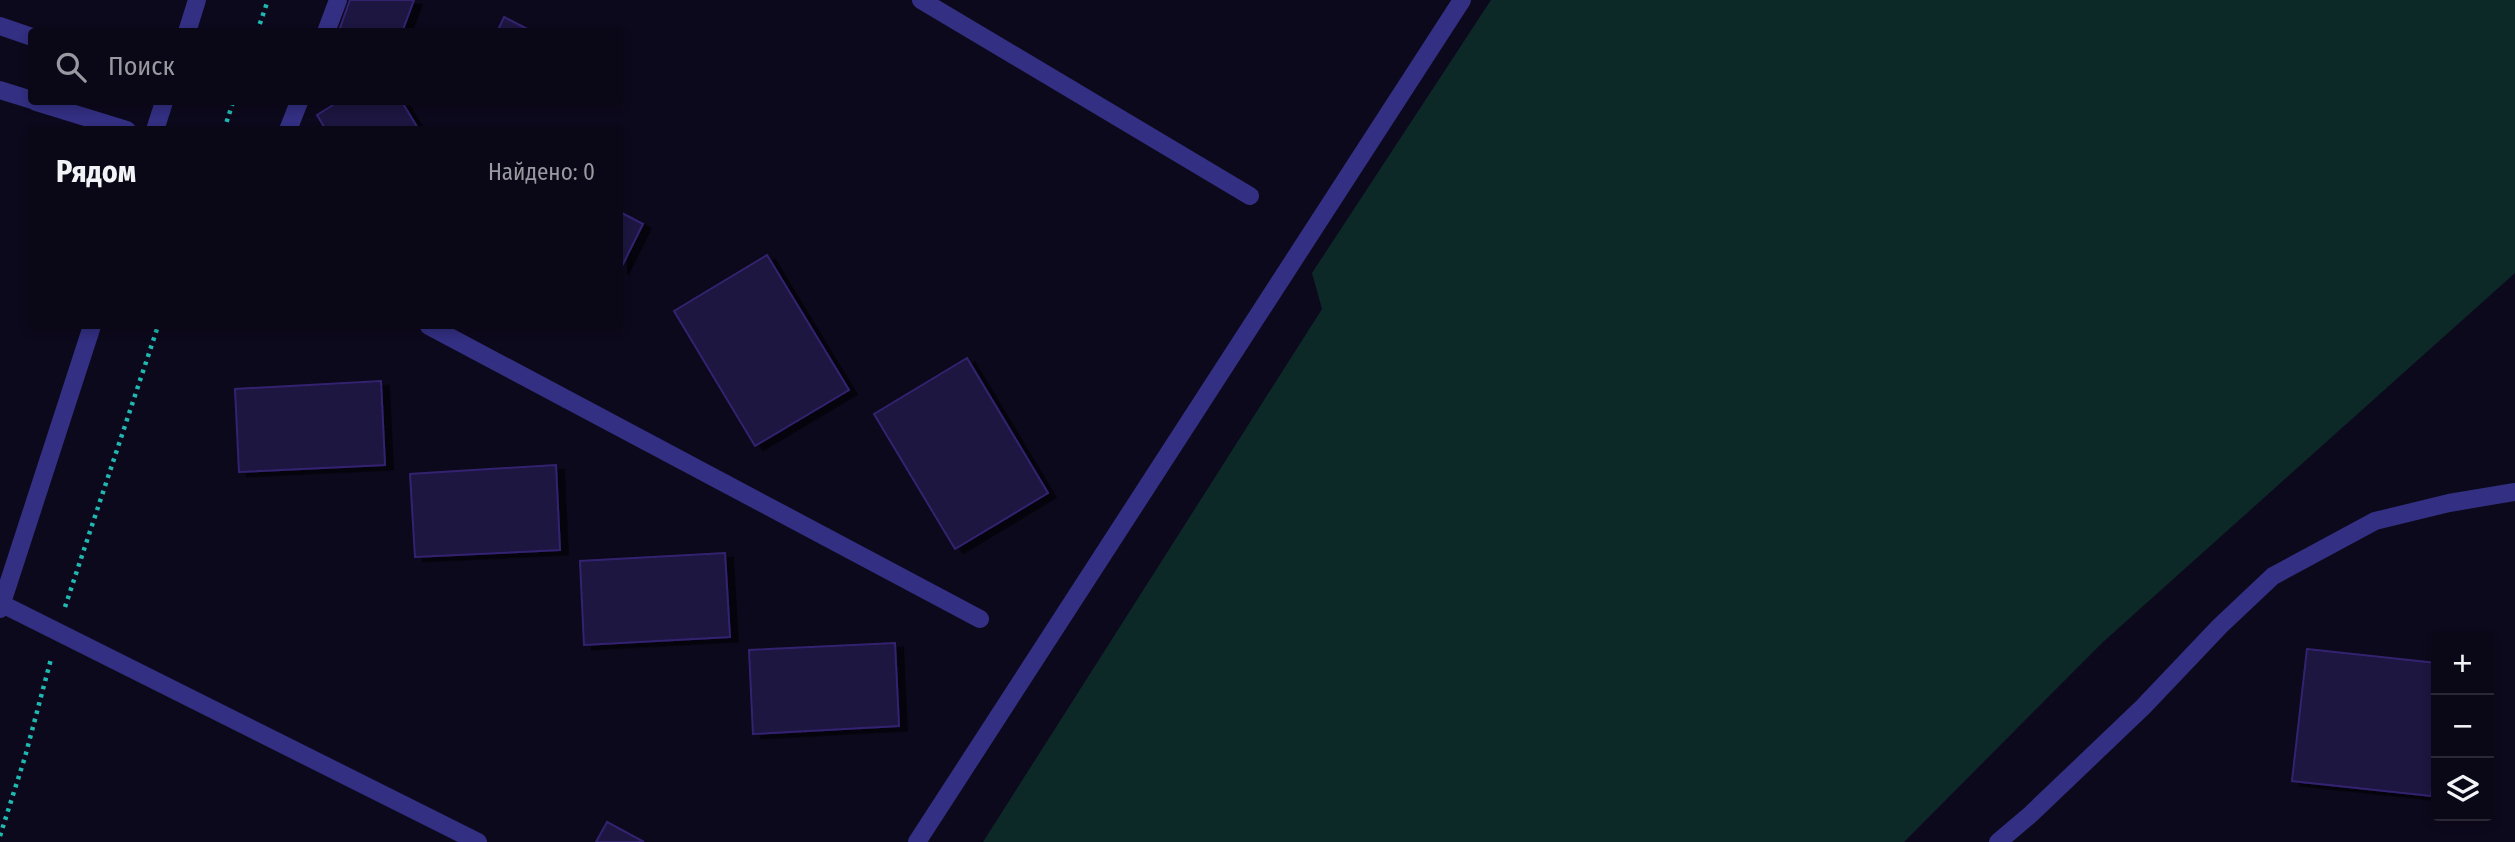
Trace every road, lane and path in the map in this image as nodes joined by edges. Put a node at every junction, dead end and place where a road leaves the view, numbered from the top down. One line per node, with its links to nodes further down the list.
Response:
1 (197, 0): 7 (street)
2 (268, 0): 8 (path)
3 (338, 0): 9 (street)
4 (921, 0): 21 (street)
5 (1462, 0): 31 (street)
6 (0, 26): 10 (street)
7 (188, 28)
8 (258, 28)
9 (328, 28)
10 (28, 36)
11 (0, 90): 12 (street)
12 (28, 99)
13 (47, 105): 17 (street)
14 (163, 105): 18 (street)
15 (232, 105): 19 (path)
16 (298, 105): 20 (street)
17 (114, 126)
18 (156, 126)
19 (225, 126)
20 (290, 126)
21 (1250, 196)
22 (91, 329): 26 (street)
23 (157, 329): 28 (path)
24 (435, 329): 27 (street)
25 (2515, 492): 32 (street)
26 (1, 606): 28 (street)
27 (980, 619)
28 (58, 632): 29 (path); 30 (street)
29 (0, 836)
30 (478, 842)
31 (918, 842)
32 (1998, 842)

